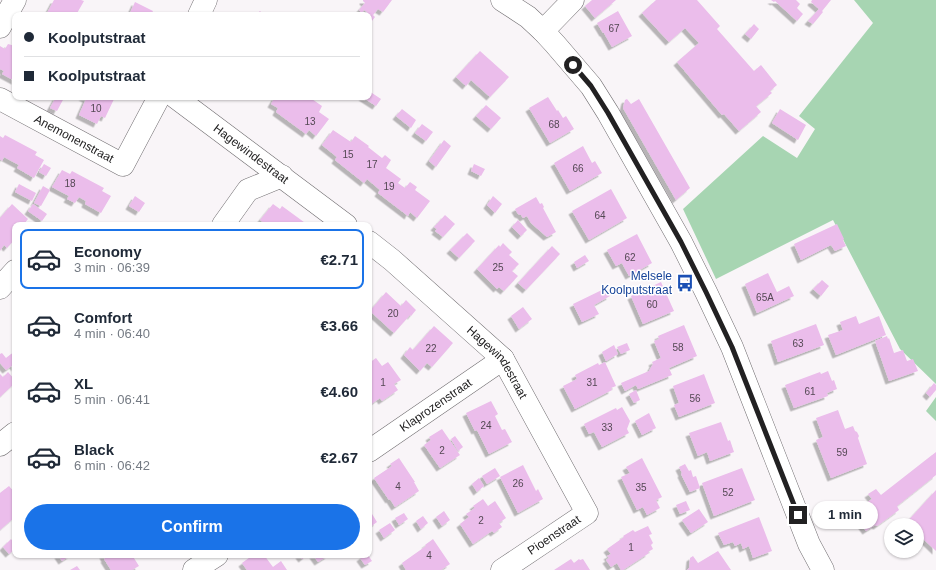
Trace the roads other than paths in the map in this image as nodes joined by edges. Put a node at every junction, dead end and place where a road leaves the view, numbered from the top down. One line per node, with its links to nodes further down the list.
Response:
1 (15, 0): 6 (street)
2 (206, 0): 5 (street)
3 (502, 0): 7 (street)
4 (573, 0): 7 (street)
5 (200, 12)
6 (0, 28)
7 (543, 31): 23 (street)
8 (0, 99): 9 (street, Anemonenstraat)
9 (157, 100)
10 (179, 100): 11 (street, Hagewindestraat)
11 (282, 176): 12 (street); 13 (street, Hagewindestraat)
12 (225, 222)
13 (342, 222)
14 (372, 244): 17 (street, Hagewindestraat)
15 (12, 275): 16 (street)
16 (0, 288)
17 (503, 359): 20 (street, Klaprozenstraat); 21 (street, Hagewindestraat)
18 (12, 436): 19 (street)
19 (0, 446)
20 (372, 449)
21 (587, 513): 25 (street, Pioenstraat)
22 (212, 558): 24 (street)
23 (818, 568)
24 (194, 570)
25 (502, 570)

